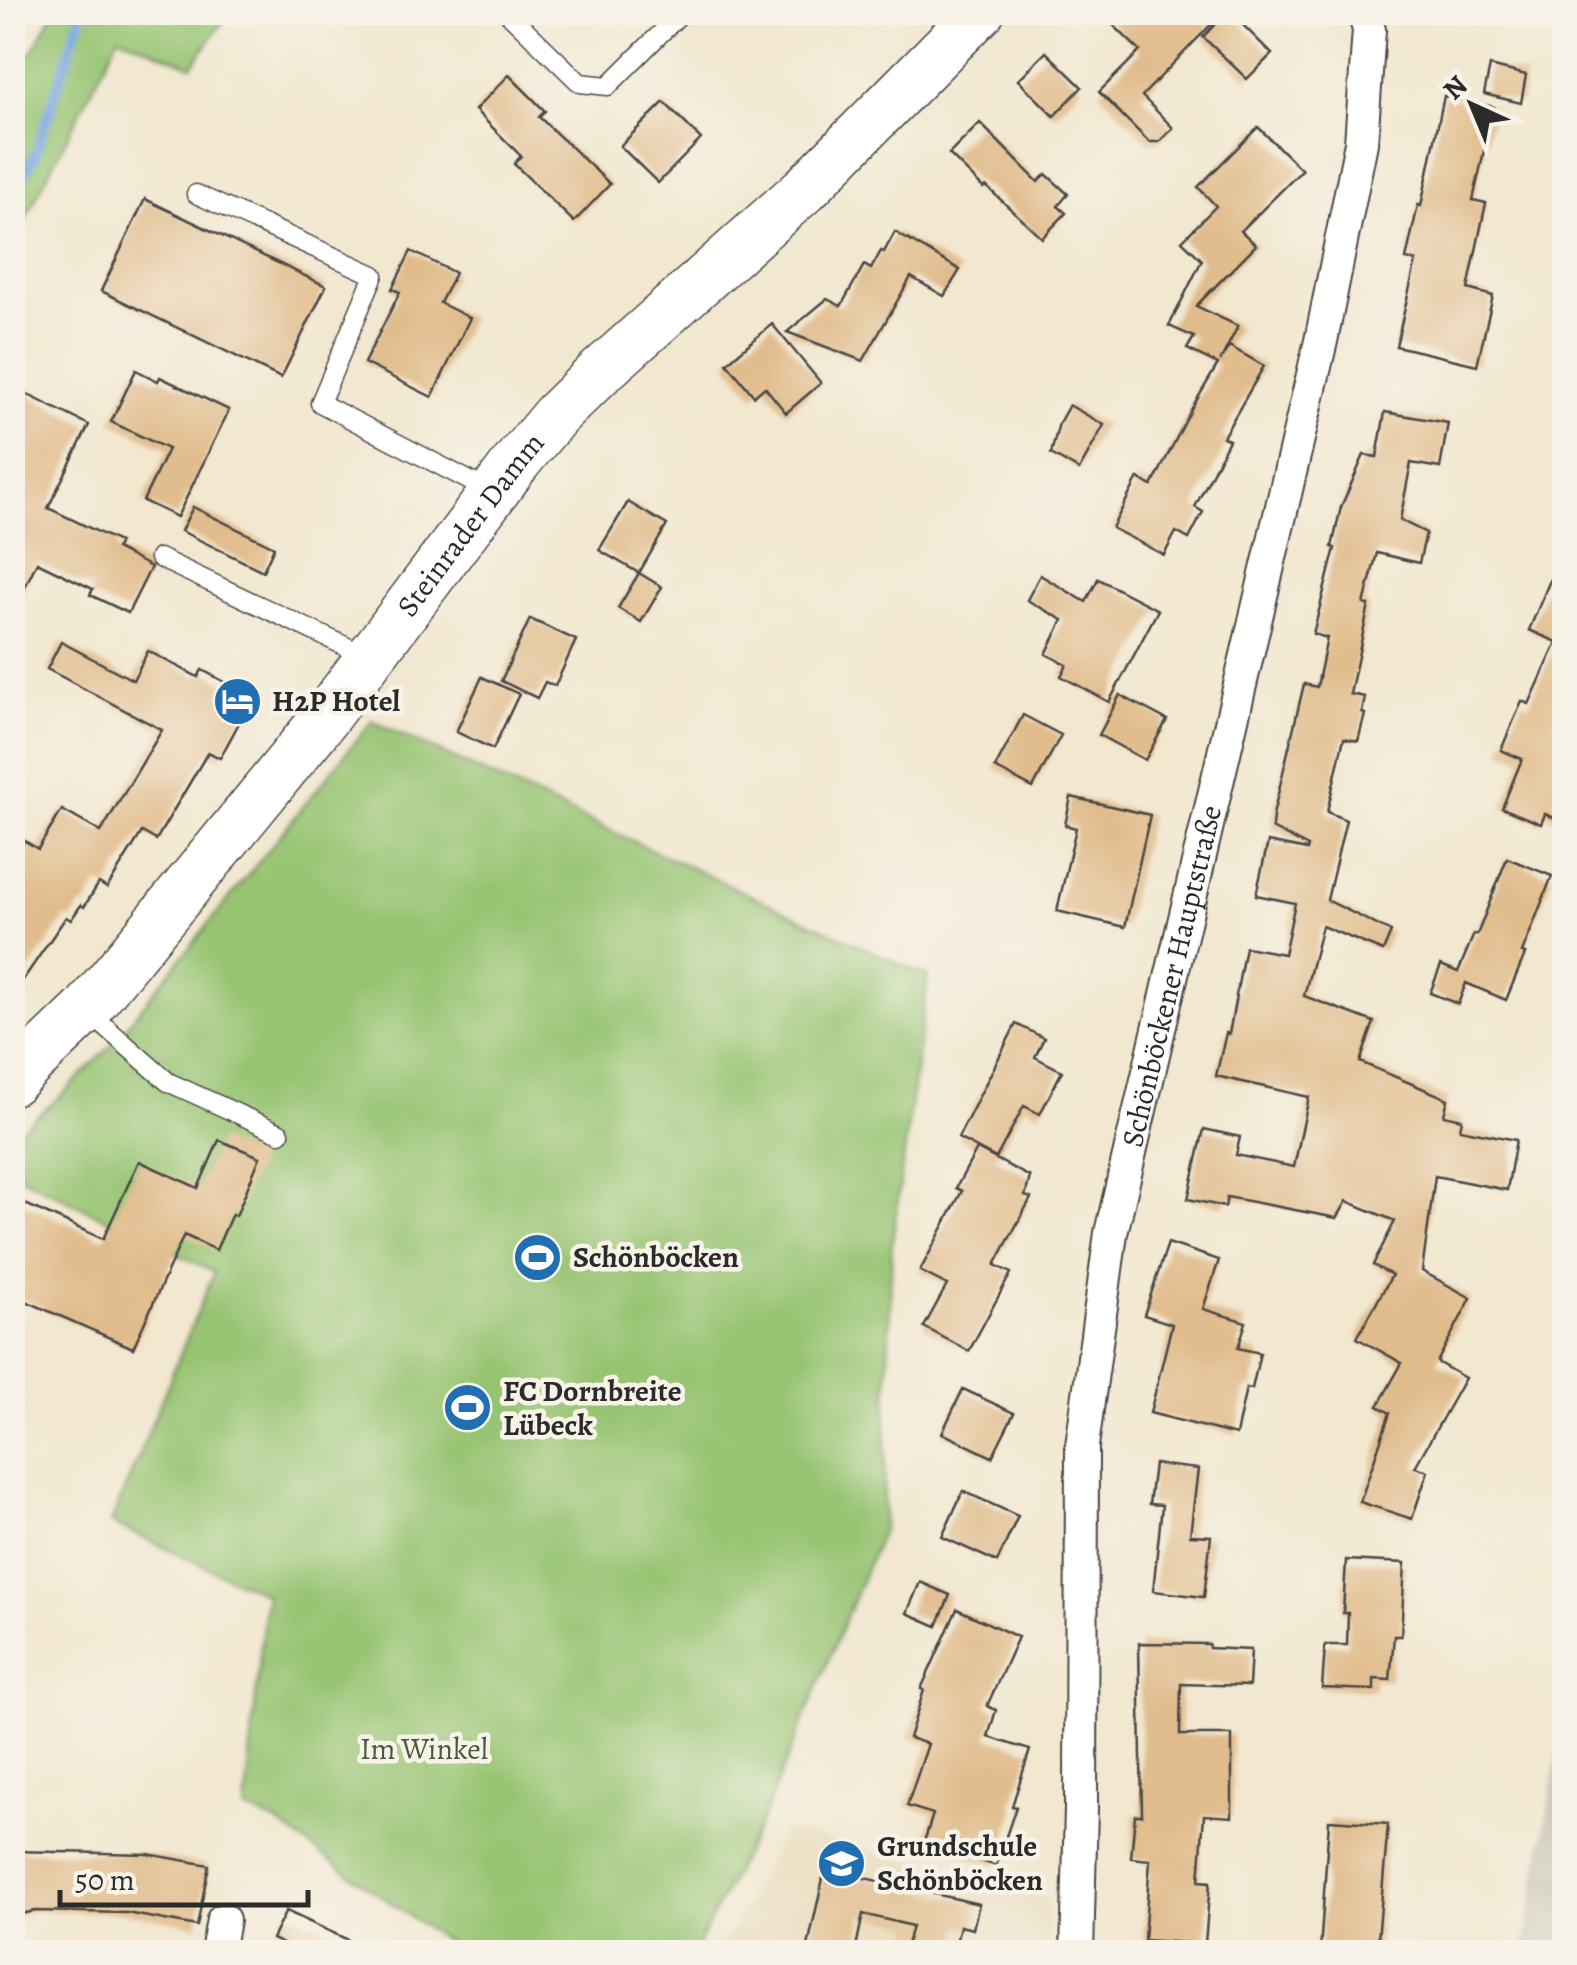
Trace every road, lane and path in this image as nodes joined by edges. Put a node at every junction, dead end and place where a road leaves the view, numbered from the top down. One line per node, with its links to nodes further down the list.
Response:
1 (507, 12): 2 (lane)
2 (682, 12)
3 (980, 12): 6 (main road, Steinrader Damm)
4 (1364, 12): 14 (street, Schönböckener Hauptstraße)
5 (196, 194): 6 (lane)
6 (493, 493): 8 (main road, Steinrader Damm)
7 (159, 558): 8 (lane)
8 (370, 657): 9 (main road, Steinrader Damm)
9 (86, 1010): 10 (main road, Steinrader Damm); 11 (lane)
10 (12, 1081)
11 (280, 1133)
12 (223, 1920): 13 (street)
13 (217, 1952)
14 (1077, 1952)

